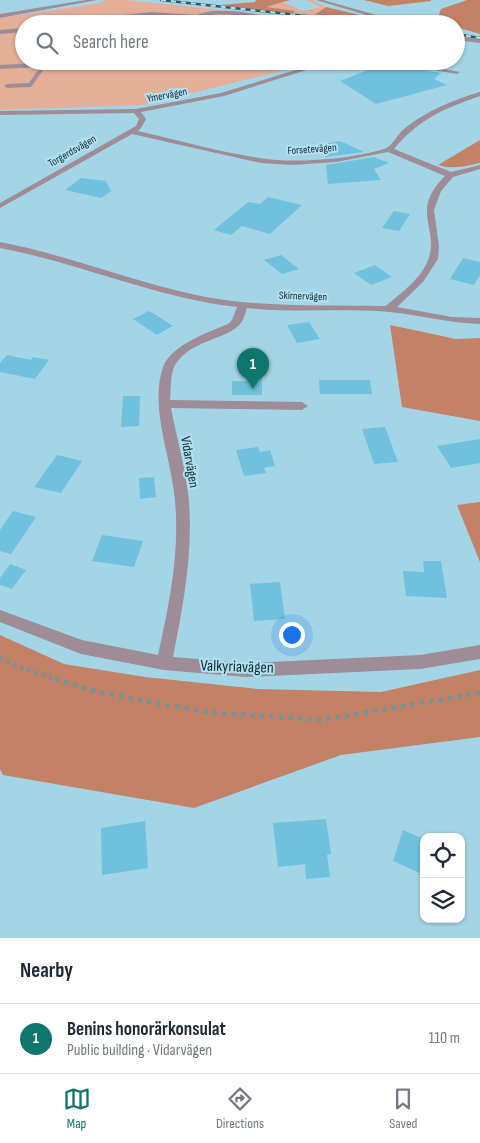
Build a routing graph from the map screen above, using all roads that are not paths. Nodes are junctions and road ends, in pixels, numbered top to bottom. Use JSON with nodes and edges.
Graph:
{"nodes":[{"id":1,"x":95,"y":0,"type":"edge"},
{"id":2,"x":318,"y":0,"type":"edge"},
{"id":3,"x":144,"y":15,"type":"edge"},
{"id":4,"x":191,"y":15,"type":"edge"},
{"id":5,"x":205,"y":15,"type":"edge"},
{"id":6,"x":244,"y":15,"type":"edge"},
{"id":7,"x":371,"y":15,"type":"edge"},
{"id":8,"x":0,"y":16,"type":"edge"},
{"id":9,"x":15,"y":31,"type":"edge"},
{"id":10,"x":0,"y":32,"type":"edge"},
{"id":11,"x":465,"y":39,"type":"edge"},
{"id":12,"x":480,"y":41,"type":"edge"},
{"id":13,"x":0,"y":67,"type":"edge"},
{"id":14,"x":15,"y":67,"type":"edge"},
{"id":15,"x":40,"y":70,"type":"edge"},
{"id":16,"x":302,"y":70,"type":"edge"},
{"id":17,"x":443,"y":70,"type":"edge"},
{"id":18,"x":456,"y":72,"type":"dead end"},
{"id":19,"x":7,"y":86,"type":"dead end"},
{"id":20,"x":480,"y":94,"type":"edge"},
{"id":21,"x":136,"y":111,"type":"junction"},
{"id":22,"x":0,"y":113,"type":"edge"},
{"id":23,"x":130,"y":131,"type":"junction"},
{"id":24,"x":389,"y":150,"type":"junction"},
{"id":25,"x":480,"y":167,"type":"edge"},
{"id":26,"x":450,"y":176,"type":"junction"},
{"id":27,"x":0,"y":206,"type":"edge"},
{"id":28,"x":0,"y":245,"type":"edge"},
{"id":29,"x":243,"y":305,"type":"junction"},
{"id":30,"x":389,"y":309,"type":"junction"},
{"id":31,"x":480,"y":321,"type":"edge"},
{"id":32,"x":164,"y":404,"type":"junction"},
{"id":33,"x":302,"y":406,"type":"dead end"},
{"id":34,"x":0,"y":616,"type":"edge"},
{"id":35,"x":480,"y":652,"type":"edge"},
{"id":36,"x":164,"y":663,"type":"junction"}],
"edges":[{"from":1,"to":8,"type":"street"},
{"from":2,"to":7,"type":"street"},
{"from":3,"to":4,"type":"street"},
{"from":5,"to":6,"type":"street"},
{"from":9,"to":10,"type":"street"},
{"from":11,"to":12,"type":"street"},
{"from":13,"to":14,"type":"street"},
{"from":15,"to":19,"type":"street"},
{"from":16,"to":21,"type":"street","name":"Ymervägen"},
{"from":17,"to":18,"type":"street"},
{"from":20,"to":24,"type":"street"},
{"from":21,"to":22,"type":"street","name":"Ymervägen"},
{"from":21,"to":23,"type":"street"},
{"from":23,"to":24,"type":"street","name":"Forsetevägen"},
{"from":23,"to":27,"type":"street","name":"Torgerdsvägen"},
{"from":24,"to":26,"type":"street"},
{"from":25,"to":26,"type":"street"},
{"from":26,"to":30,"type":"street"},
{"from":28,"to":29,"type":"street","name":"Skirnervägen"},
{"from":29,"to":30,"type":"street","name":"Skirnervägen"},
{"from":29,"to":32,"type":"street","name":"Vidarvägen"},
{"from":30,"to":31,"type":"street","name":"Skirnervägen"},
{"from":32,"to":33,"type":"street"},
{"from":32,"to":36,"type":"street","name":"Vidarvägen"},
{"from":34,"to":36,"type":"street","name":"Valkyriavägen"},
{"from":35,"to":36,"type":"street","name":"Valkyriavägen"}]}
